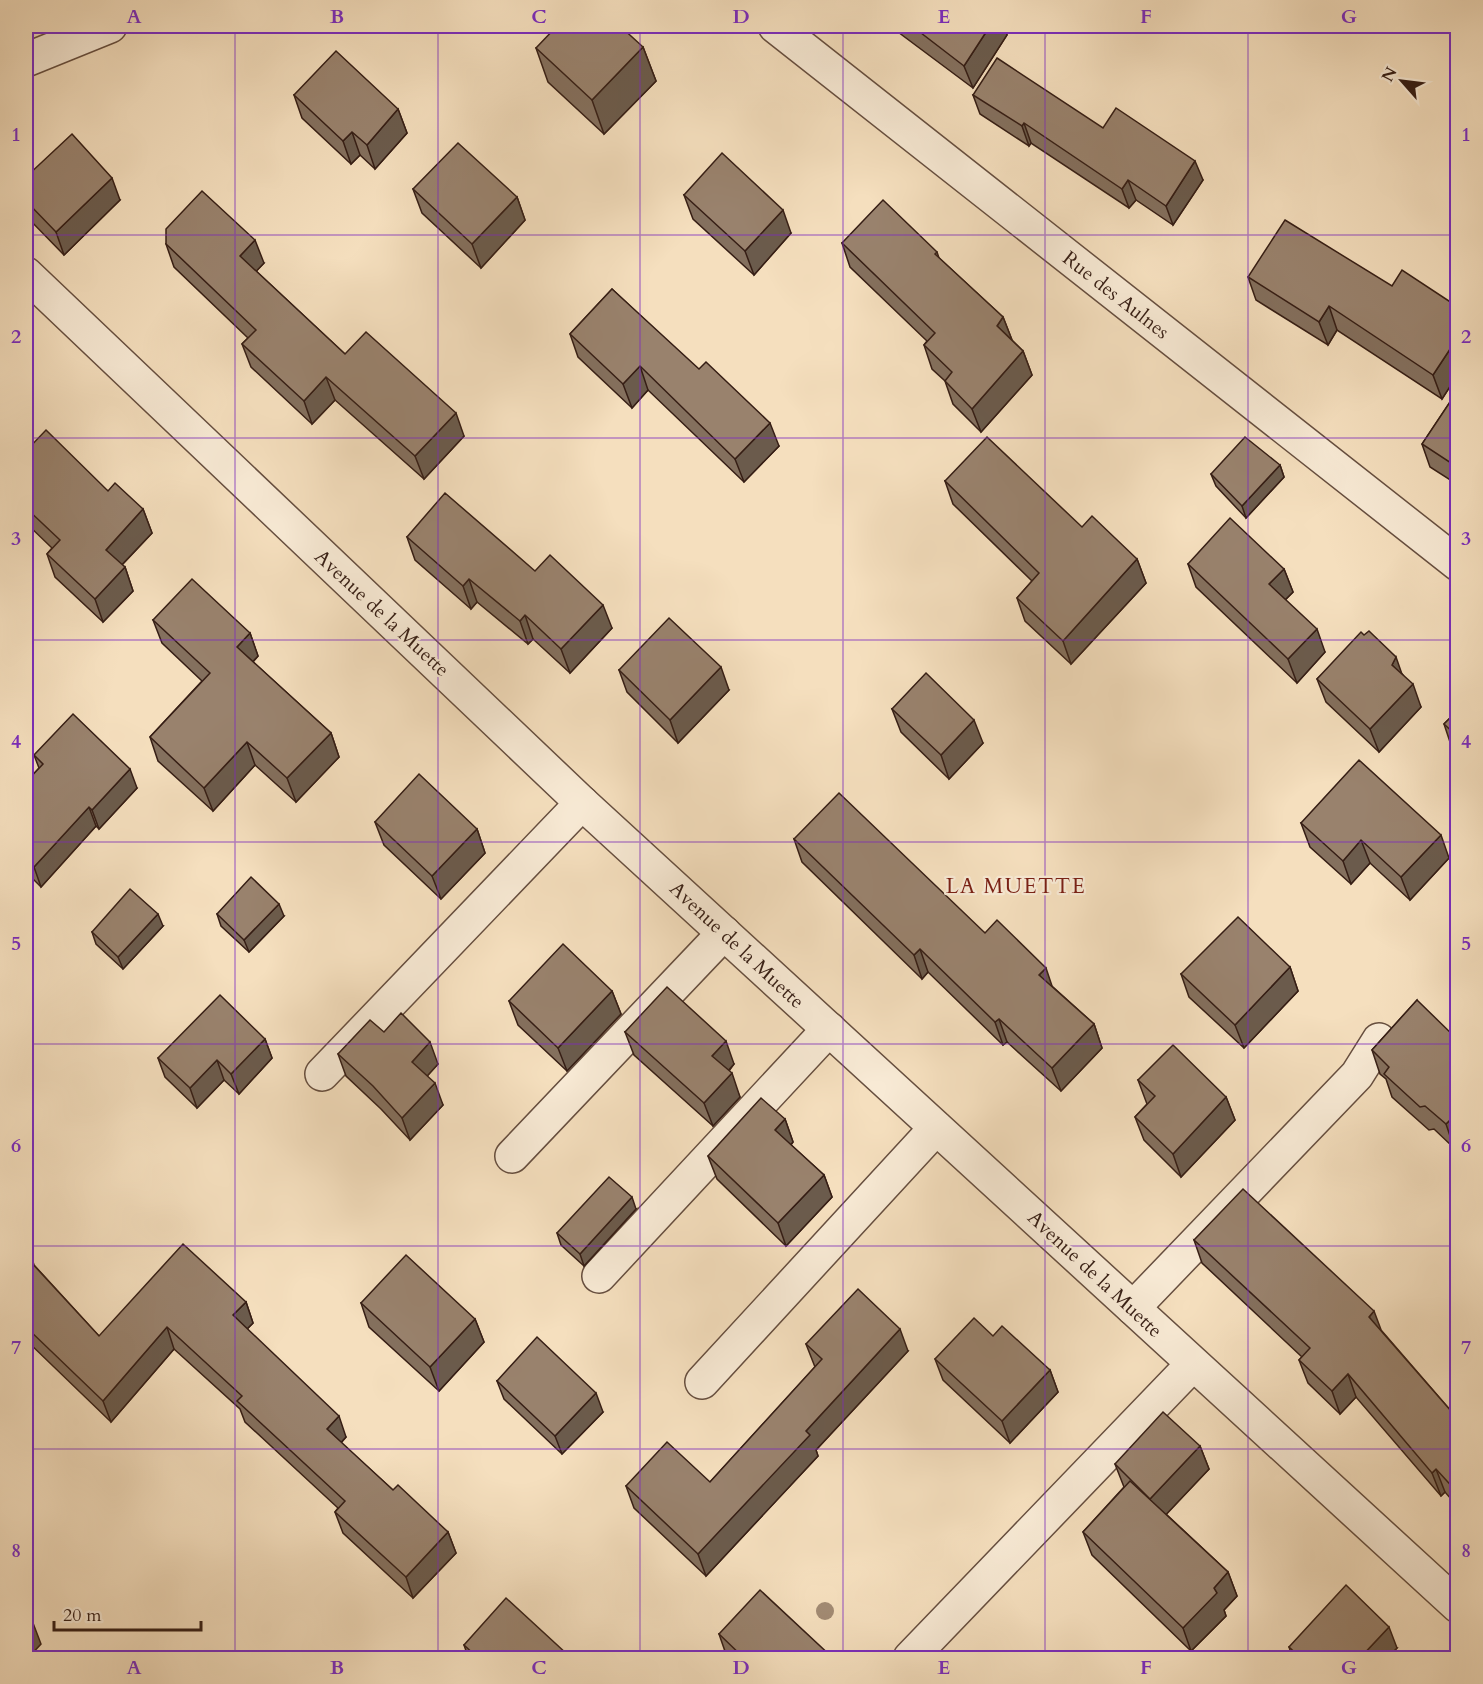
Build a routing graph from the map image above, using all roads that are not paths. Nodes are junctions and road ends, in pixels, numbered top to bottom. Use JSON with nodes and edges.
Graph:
{"nodes":[{"id":1,"x":110,"y":26,"type":"edge"},
{"id":2,"x":775,"y":26,"type":"edge"},
{"id":3,"x":26,"y":60,"type":"edge"},
{"id":4,"x":26,"y":274,"type":"edge"},
{"id":5,"x":1458,"y":564,"type":"edge"},
{"id":6,"x":582,"y":802,"type":"junction"},
{"id":7,"x":724,"y":933,"type":"junction"},
{"id":8,"x":829,"y":1029,"type":"junction"},
{"id":9,"x":1379,"y":1040,"type":"edge"},
{"id":10,"x":322,"y":1074,"type":"dead end"},
{"id":11,"x":936,"y":1128,"type":"junction"},
{"id":12,"x":512,"y":1156,"type":"dead end"},
{"id":13,"x":599,"y":1276,"type":"dead end"},
{"id":14,"x":1133,"y":1308,"type":"junction"},
{"id":15,"x":1193,"y":1364,"type":"junction"},
{"id":16,"x":702,"y":1382,"type":"dead end"},
{"id":17,"x":1458,"y":1606,"type":"edge"},
{"id":18,"x":910,"y":1659,"type":"edge"}],
"edges":[{"from":1,"to":3,"type":"street"},
{"from":2,"to":5,"type":"street","name":"Rue des Aulnes"},
{"from":4,"to":6,"type":"street","name":"Avenue de la Muette"},
{"from":6,"to":7,"type":"street","name":"Avenue de la Muette"},
{"from":6,"to":10,"type":"street"},
{"from":7,"to":8,"type":"street","name":"Avenue de la Muette"},
{"from":7,"to":12,"type":"street"},
{"from":8,"to":11,"type":"street","name":"Avenue de la Muette"},
{"from":8,"to":13,"type":"street"},
{"from":9,"to":14,"type":"street"},
{"from":11,"to":14,"type":"street","name":"Avenue de la Muette"},
{"from":11,"to":16,"type":"street"},
{"from":14,"to":15,"type":"street","name":"Avenue de la Muette"},
{"from":15,"to":17,"type":"street","name":"Avenue de la Muette"},
{"from":15,"to":18,"type":"street"}]}
